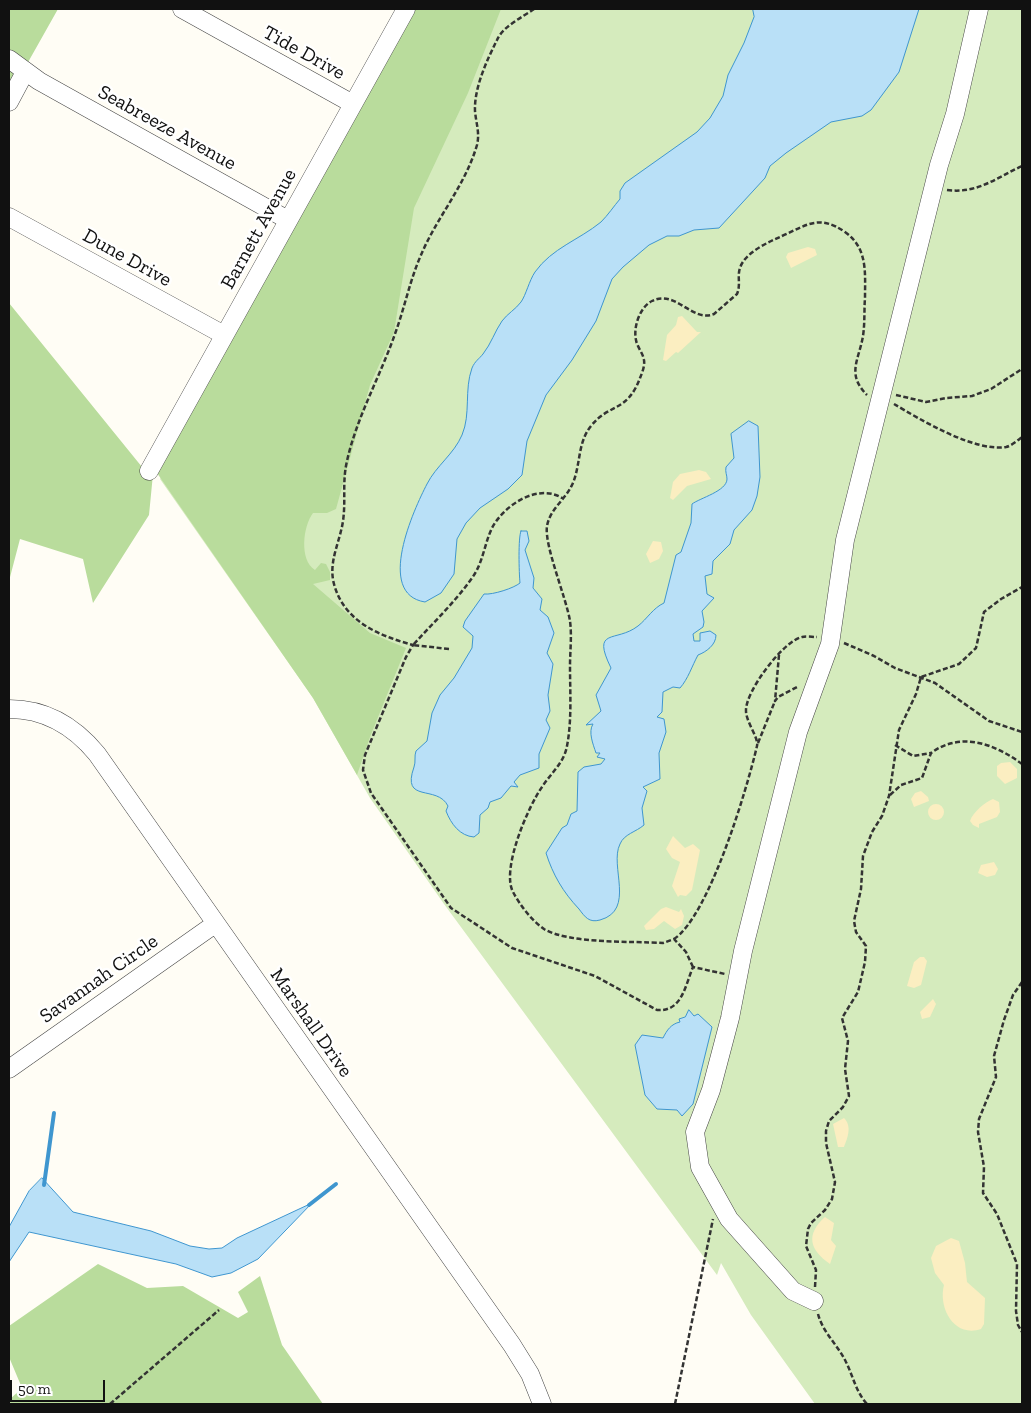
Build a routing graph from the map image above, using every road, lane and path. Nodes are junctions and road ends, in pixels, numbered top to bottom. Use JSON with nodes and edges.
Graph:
{"nodes":[{"id":1,"x":182,"y":9,"type":"edge"},
{"id":2,"x":406,"y":9,"type":"edge"},
{"id":3,"x":534,"y":9,"type":"edge"},
{"id":4,"x":979,"y":9,"type":"edge"},
{"id":5,"x":9,"y":60,"type":"edge"},
{"id":6,"x":25,"y":72,"type":"junction"},
{"id":7,"x":9,"y":102,"type":"edge"},
{"id":8,"x":353,"y":104,"type":"junction"},
{"id":9,"x":1022,"y":166,"type":"edge"},
{"id":10,"x":933,"y":188,"type":"junction"},
{"id":11,"x":9,"y":217,"type":"edge"},
{"id":12,"x":288,"y":220,"type":"junction"},
{"id":13,"x":224,"y":335,"type":"junction"},
{"id":14,"x":1022,"y":369,"type":"edge"},
{"id":15,"x":879,"y":398,"type":"junction"},
{"id":16,"x":1022,"y":437,"type":"edge"},
{"id":17,"x":149,"y":471,"type":"dead end"},
{"id":18,"x":562,"y":498,"type":"junction"},
{"id":19,"x":1022,"y":587,"type":"edge"},
{"id":20,"x":413,"y":645,"type":"junction"},
{"id":21,"x":449,"y":649,"type":"dead end"},
{"id":22,"x":780,"y":653,"type":"dead end"},
{"id":23,"x":820,"y":669,"type":"junction"},
{"id":24,"x":775,"y":700,"type":"junction"},
{"id":25,"x":9,"y":709,"type":"edge"},
{"id":26,"x":758,"y":743,"type":"dead end"},
{"id":27,"x":895,"y":745,"type":"junction"},
{"id":28,"x":931,"y":753,"type":"junction"},
{"id":29,"x":1022,"y":764,"type":"edge"},
{"id":30,"x":889,"y":796,"type":"junction"},
{"id":31,"x":215,"y":924,"type":"junction"},
{"id":32,"x":693,"y":967,"type":"junction"},
{"id":33,"x":739,"y":972,"type":"junction"},
{"id":34,"x":1022,"y":982,"type":"edge"},
{"id":35,"x":9,"y":1068,"type":"edge"},
{"id":36,"x":717,"y":1199,"type":"junction"},
{"id":37,"x":814,"y":1301,"type":"junction"},
{"id":38,"x":219,"y":1310,"type":"dead end"},
{"id":39,"x":1022,"y":1332,"type":"edge"},
{"id":40,"x":110,"y":1404,"type":"edge"},
{"id":41,"x":542,"y":1404,"type":"edge"},
{"id":42,"x":675,"y":1404,"type":"edge"},
{"id":43,"x":867,"y":1404,"type":"edge"}],
"edges":[{"from":1,"to":8,"type":"street","name":"Tide Drive"},
{"from":2,"to":8,"type":"street","name":"Barnett Avenue"},
{"from":3,"to":20,"type":"path"},
{"from":4,"to":10,"type":"street"},
{"from":5,"to":6,"type":"street","name":"Seabreeze Avenue"},
{"from":6,"to":7,"type":"street"},
{"from":6,"to":12,"type":"street","name":"Seabreeze Avenue"},
{"from":8,"to":12,"type":"street","name":"Barnett Avenue"},
{"from":9,"to":10,"type":"path"},
{"from":10,"to":15,"type":"street"},
{"from":11,"to":13,"type":"street","name":"Dune Drive"},
{"from":12,"to":13,"type":"street","name":"Barnett Avenue"},
{"from":13,"to":17,"type":"street","name":"Barnett Avenue"},
{"from":14,"to":15,"type":"path"},
{"from":15,"to":16,"type":"path"},
{"from":15,"to":18,"type":"path"},
{"from":15,"to":23,"type":"street"},
{"from":18,"to":20,"type":"path"},
{"from":18,"to":32,"type":"path"},
{"from":19,"to":27,"type":"path"},
{"from":20,"to":21,"type":"path"},
{"from":20,"to":32,"type":"path"},
{"from":22,"to":24,"type":"path"},
{"from":23,"to":24,"type":"path"},
{"from":23,"to":33,"type":"street"},
{"from":24,"to":26,"type":"path"},
{"from":25,"to":31,"type":"street","name":"Marshall Drive"},
{"from":27,"to":28,"type":"path"},
{"from":27,"to":30,"type":"path"},
{"from":28,"to":29,"type":"path"},
{"from":28,"to":30,"type":"path"},
{"from":30,"to":37,"type":"path"},
{"from":31,"to":35,"type":"street","name":"Savannah Circle"},
{"from":31,"to":41,"type":"street","name":"Marshall Drive"},
{"from":32,"to":33,"type":"path"},
{"from":33,"to":36,"type":"street"},
{"from":34,"to":39,"type":"path"},
{"from":36,"to":37,"type":"street"},
{"from":36,"to":42,"type":"path"},
{"from":37,"to":43,"type":"path"},
{"from":38,"to":40,"type":"path"}]}
